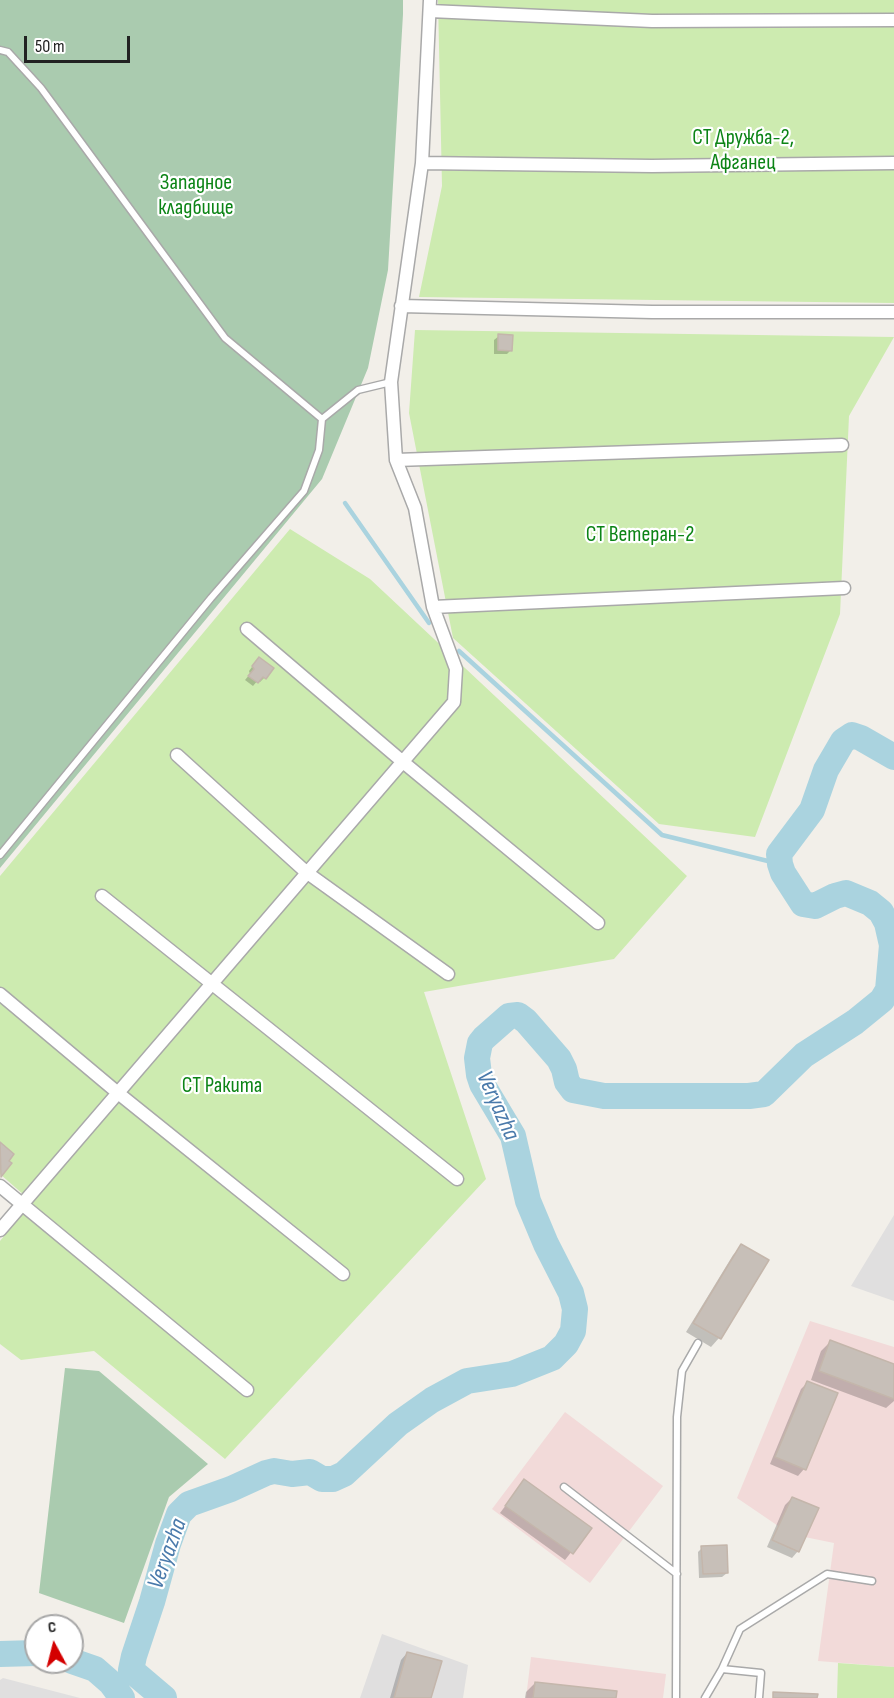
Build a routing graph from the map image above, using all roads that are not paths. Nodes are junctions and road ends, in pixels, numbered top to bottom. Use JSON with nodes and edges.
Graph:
{"nodes":[{"id":1,"x":430,"y":6,"type":"edge"},
{"id":2,"x":894,"y":20,"type":"edge"},
{"id":3,"x":0,"y":51,"type":"edge"},
{"id":4,"x":422,"y":163,"type":"junction"},
{"id":5,"x":894,"y":163,"type":"edge"},
{"id":6,"x":401,"y":306,"type":"junction"},
{"id":7,"x":894,"y":312,"type":"edge"},
{"id":8,"x":392,"y":382,"type":"junction"},
{"id":9,"x":322,"y":419,"type":"junction"},
{"id":10,"x":842,"y":445,"type":"dead end"},
{"id":11,"x":396,"y":460,"type":"junction"},
{"id":12,"x":844,"y":588,"type":"dead end"},
{"id":13,"x":433,"y":608,"type":"junction"},
{"id":14,"x":247,"y":628,"type":"dead end"},
{"id":15,"x":177,"y":756,"type":"dead end"},
{"id":16,"x":403,"y":762,"type":"junction"},
{"id":17,"x":0,"y":855,"type":"edge"},
{"id":18,"x":306,"y":872,"type":"junction"},
{"id":19,"x":102,"y":896,"type":"dead end"},
{"id":20,"x":598,"y":923,"type":"dead end"},
{"id":21,"x":448,"y":974,"type":"dead end"},
{"id":22,"x":213,"y":983,"type":"junction"},
{"id":23,"x":0,"y":994,"type":"edge"},
{"id":24,"x":118,"y":1093,"type":"junction"},
{"id":25,"x":458,"y":1179,"type":"dead end"},
{"id":26,"x":0,"y":1186,"type":"edge"},
{"id":27,"x":22,"y":1204,"type":"junction"},
{"id":28,"x":0,"y":1230,"type":"edge"},
{"id":29,"x":343,"y":1274,"type":"dead end"},
{"id":30,"x":698,"y":1344,"type":"dead end"},
{"id":31,"x":248,"y":1390,"type":"dead end"},
{"id":32,"x":564,"y":1487,"type":"dead end"},
{"id":33,"x":677,"y":1574,"type":"junction"},
{"id":34,"x":873,"y":1581,"type":"dead end"},
{"id":35,"x":722,"y":1669,"type":"junction"},
{"id":36,"x":676,"y":1698,"type":"edge"},
{"id":37,"x":705,"y":1698,"type":"edge"},
{"id":38,"x":759,"y":1698,"type":"edge"}],
"edges":[{"from":1,"to":2,"type":"street"},
{"from":1,"to":4,"type":"street"},
{"from":3,"to":9,"type":"lane"},
{"from":4,"to":5,"type":"street"},
{"from":4,"to":6,"type":"street"},
{"from":6,"to":7,"type":"street"},
{"from":6,"to":8,"type":"street"},
{"from":8,"to":9,"type":"lane"},
{"from":8,"to":11,"type":"street"},
{"from":9,"to":17,"type":"lane"},
{"from":10,"to":11,"type":"street"},
{"from":11,"to":13,"type":"street"},
{"from":12,"to":13,"type":"street"},
{"from":13,"to":16,"type":"street"},
{"from":14,"to":16,"type":"street"},
{"from":15,"to":18,"type":"street"},
{"from":16,"to":18,"type":"street"},
{"from":16,"to":20,"type":"street"},
{"from":18,"to":21,"type":"street"},
{"from":18,"to":22,"type":"street"},
{"from":19,"to":22,"type":"street"},
{"from":22,"to":24,"type":"street"},
{"from":22,"to":25,"type":"street"},
{"from":23,"to":24,"type":"street"},
{"from":24,"to":27,"type":"street"},
{"from":24,"to":29,"type":"street"},
{"from":26,"to":27,"type":"street"},
{"from":27,"to":28,"type":"street"},
{"from":27,"to":31,"type":"street"},
{"from":30,"to":33,"type":"lane"},
{"from":32,"to":33,"type":"lane"},
{"from":33,"to":36,"type":"lane"},
{"from":34,"to":35,"type":"lane"},
{"from":35,"to":37,"type":"lane"},
{"from":35,"to":38,"type":"lane"}]}
